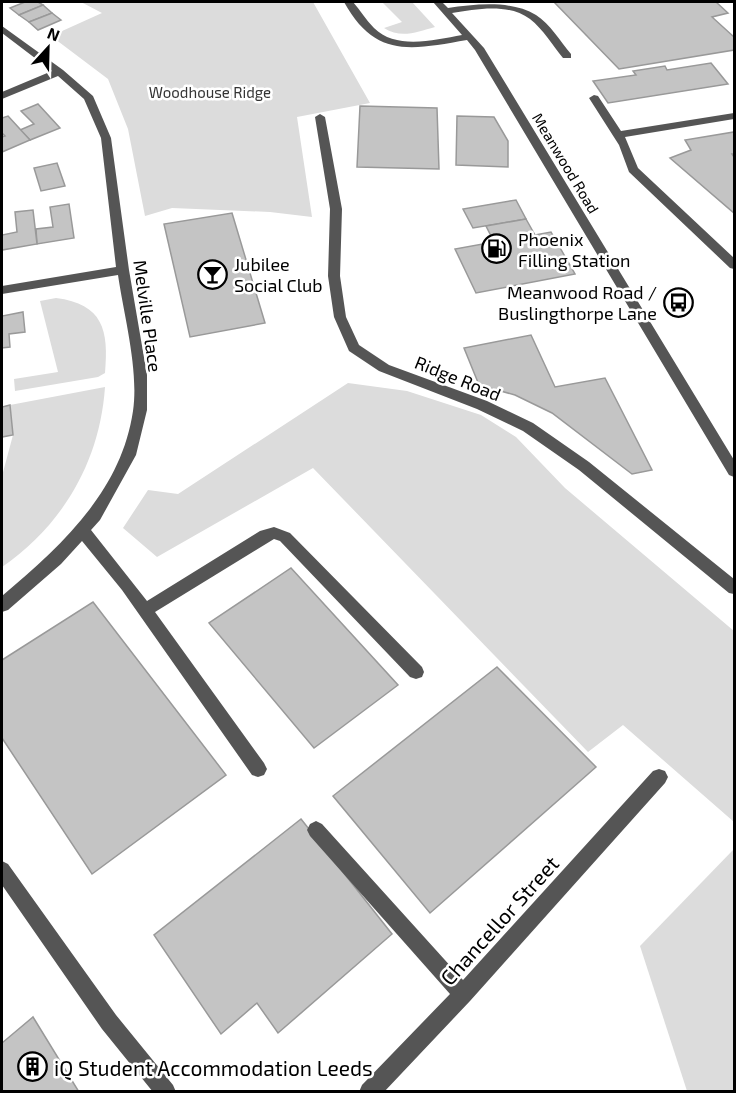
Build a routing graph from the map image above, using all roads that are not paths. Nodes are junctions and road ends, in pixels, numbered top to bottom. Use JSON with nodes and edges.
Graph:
{"nodes":[{"id":1,"x":348,"y":2,"type":"edge"},
{"id":2,"x":437,"y":2,"type":"edge"},
{"id":3,"x":446,"y":11,"type":"junction"},
{"id":4,"x":2,"y":29,"type":"edge"},
{"id":5,"x":469,"y":37,"type":"junction"},
{"id":6,"x":567,"y":56,"type":"dead end"},
{"id":7,"x":59,"y":72,"type":"junction"},
{"id":8,"x":2,"y":96,"type":"edge"},
{"id":9,"x":594,"y":98,"type":"dead end"},
{"id":10,"x":735,"y":116,"type":"edge"},
{"id":11,"x":320,"y":117,"type":"dead end"},
{"id":12,"x":618,"y":135,"type":"junction"},
{"id":13,"x":735,"y":265,"type":"edge"},
{"id":14,"x":123,"y":270,"type":"junction"},
{"id":15,"x":2,"y":290,"type":"edge"},
{"id":16,"x":735,"y":471,"type":"edge"},
{"id":17,"x":82,"y":531,"type":"junction"},
{"id":18,"x":735,"y":588,"type":"edge"},
{"id":19,"x":2,"y":604,"type":"edge"},
{"id":20,"x":145,"y":610,"type":"junction"},
{"id":21,"x":416,"y":672,"type":"dead end"},
{"id":22,"x":258,"y":770,"type":"dead end"},
{"id":23,"x":659,"y":777,"type":"dead end"},
{"id":24,"x":316,"y":830,"type":"dead end"},
{"id":25,"x":2,"y":870,"type":"edge"},
{"id":26,"x":463,"y":994,"type":"junction"},
{"id":27,"x":166,"y":1092,"type":"edge"},
{"id":28,"x":369,"y":1092,"type":"edge"}],
"edges":[{"from":1,"to":5,"type":"street"},
{"from":2,"to":3,"type":"street","name":"Meanwood Road"},
{"from":3,"to":5,"type":"street","name":"Meanwood Road"},
{"from":3,"to":6,"type":"street"},
{"from":4,"to":7,"type":"street","name":"Melville Place"},
{"from":5,"to":16,"type":"street","name":"Meanwood Road"},
{"from":7,"to":8,"type":"street"},
{"from":7,"to":14,"type":"street","name":"Melville Place"},
{"from":9,"to":12,"type":"street"},
{"from":10,"to":12,"type":"street"},
{"from":11,"to":18,"type":"street","name":"Ridge Road"},
{"from":12,"to":13,"type":"street"},
{"from":14,"to":15,"type":"street"},
{"from":14,"to":17,"type":"street","name":"Melville Place"},
{"from":17,"to":19,"type":"street","name":"Melville Place"},
{"from":17,"to":20,"type":"street"},
{"from":20,"to":21,"type":"street"},
{"from":20,"to":22,"type":"street"},
{"from":23,"to":26,"type":"street","name":"Chancellor Street"},
{"from":24,"to":26,"type":"street"},
{"from":25,"to":27,"type":"street"},
{"from":26,"to":28,"type":"street","name":"Chancellor Street"}]}
